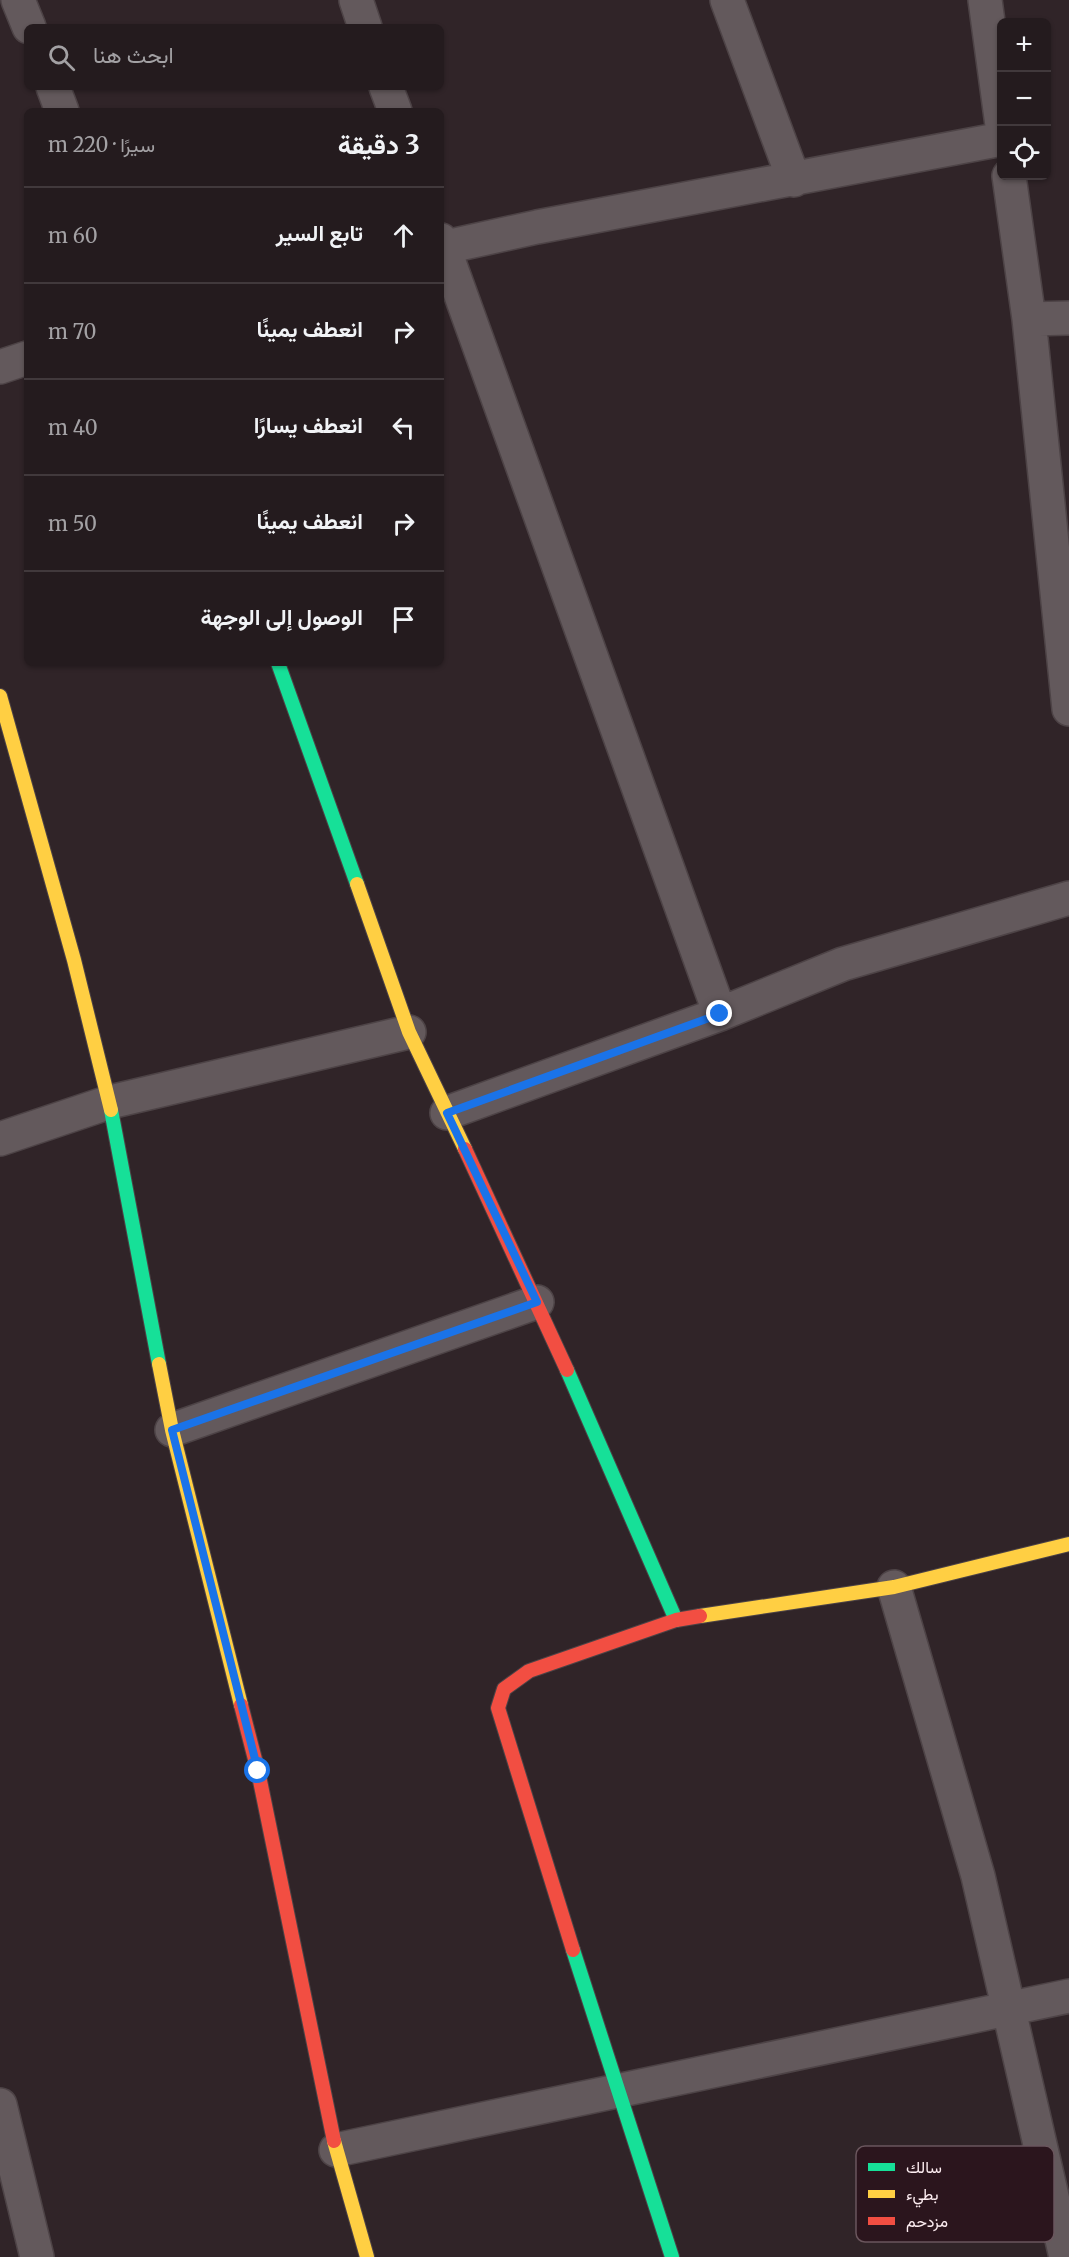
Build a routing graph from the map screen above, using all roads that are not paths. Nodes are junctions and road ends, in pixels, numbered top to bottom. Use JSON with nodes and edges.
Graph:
{"nodes":[{"id":1,"x":18,"y":0,"type":"edge"},
{"id":2,"x":356,"y":0,"type":"edge"},
{"id":3,"x":727,"y":0,"type":"edge"},
{"id":4,"x":985,"y":0,"type":"edge"},
{"id":5,"x":28,"y":24,"type":"edge"},
{"id":6,"x":364,"y":24,"type":"edge"},
{"id":7,"x":997,"y":88,"type":"edge"},
{"id":8,"x":54,"y":90,"type":"edge"},
{"id":9,"x":387,"y":90,"type":"edge"},
{"id":10,"x":61,"y":108,"type":"edge"},
{"id":11,"x":394,"y":108,"type":"edge"},
{"id":12,"x":997,"y":140,"type":"edge"},
{"id":13,"x":794,"y":180,"type":"junction"},
{"id":14,"x":1010,"y":180,"type":"edge"},
{"id":15,"x":444,"y":245,"type":"edge"},
{"id":16,"x":444,"y":251,"type":"edge"},
{"id":17,"x":1069,"y":318,"type":"edge"},
{"id":18,"x":1029,"y":319,"type":"junction"},
{"id":19,"x":24,"y":359,"type":"edge"},
{"id":20,"x":0,"y":367,"type":"edge"},
{"id":21,"x":279,"y":666,"type":"edge"},
{"id":22,"x":0,"y":696,"type":"edge"},
{"id":23,"x":1069,"y":709,"type":"edge"},
{"id":24,"x":1069,"y":898,"type":"edge"},
{"id":25,"x":720,"y":1014,"type":"junction"},
{"id":26,"x":409,"y":1032,"type":"junction"},
{"id":27,"x":111,"y":1102,"type":"junction"},
{"id":28,"x":447,"y":1113,"type":"junction"},
{"id":29,"x":0,"y":1139,"type":"edge"},
{"id":30,"x":537,"y":1302,"type":"junction"},
{"id":31,"x":172,"y":1430,"type":"junction"},
{"id":32,"x":1069,"y":1544,"type":"edge"},
{"id":33,"x":894,"y":1587,"type":"junction"},
{"id":34,"x":676,"y":1620,"type":"junction"},
{"id":35,"x":1069,"y":1996,"type":"edge"},
{"id":36,"x":1008,"y":2011,"type":"junction"},
{"id":37,"x":616,"y":2093,"type":"junction"},
{"id":38,"x":0,"y":2105,"type":"edge"},
{"id":39,"x":1040,"y":2146,"type":"edge"},
{"id":40,"x":336,"y":2150,"type":"junction"},
{"id":41,"x":1054,"y":2206,"type":"edge"},
{"id":42,"x":37,"y":2257,"type":"edge"},
{"id":43,"x":367,"y":2257,"type":"edge"},
{"id":44,"x":672,"y":2257,"type":"edge"},
{"id":45,"x":1066,"y":2257,"type":"edge"}],
"edges":[{"from":1,"to":5,"type":"street"},
{"from":2,"to":6,"type":"street"},
{"from":3,"to":13,"type":"street"},
{"from":4,"to":7,"type":"street"},
{"from":8,"to":10,"type":"street"},
{"from":9,"to":11,"type":"street"},
{"from":12,"to":13,"type":"street"},
{"from":13,"to":15,"type":"street"},
{"from":14,"to":18,"type":"street"},
{"from":16,"to":25,"type":"street"},
{"from":17,"to":18,"type":"street"},
{"from":18,"to":23,"type":"street"},
{"from":19,"to":20,"type":"street"},
{"from":21,"to":26,"type":"street"},
{"from":22,"to":27,"type":"street"},
{"from":24,"to":25,"type":"street"},
{"from":25,"to":28,"type":"street"},
{"from":26,"to":27,"type":"street"},
{"from":26,"to":28,"type":"street"},
{"from":27,"to":29,"type":"street"},
{"from":27,"to":31,"type":"street"},
{"from":28,"to":30,"type":"street"},
{"from":30,"to":31,"type":"street"},
{"from":30,"to":34,"type":"street"},
{"from":31,"to":40,"type":"street"},
{"from":32,"to":33,"type":"street"},
{"from":33,"to":34,"type":"street"},
{"from":33,"to":36,"type":"street"},
{"from":34,"to":37,"type":"street"},
{"from":35,"to":36,"type":"street"},
{"from":36,"to":37,"type":"street"},
{"from":36,"to":39,"type":"street"},
{"from":37,"to":40,"type":"street"},
{"from":37,"to":44,"type":"street"},
{"from":38,"to":42,"type":"street"},
{"from":40,"to":43,"type":"street"},
{"from":41,"to":45,"type":"street"}]}
